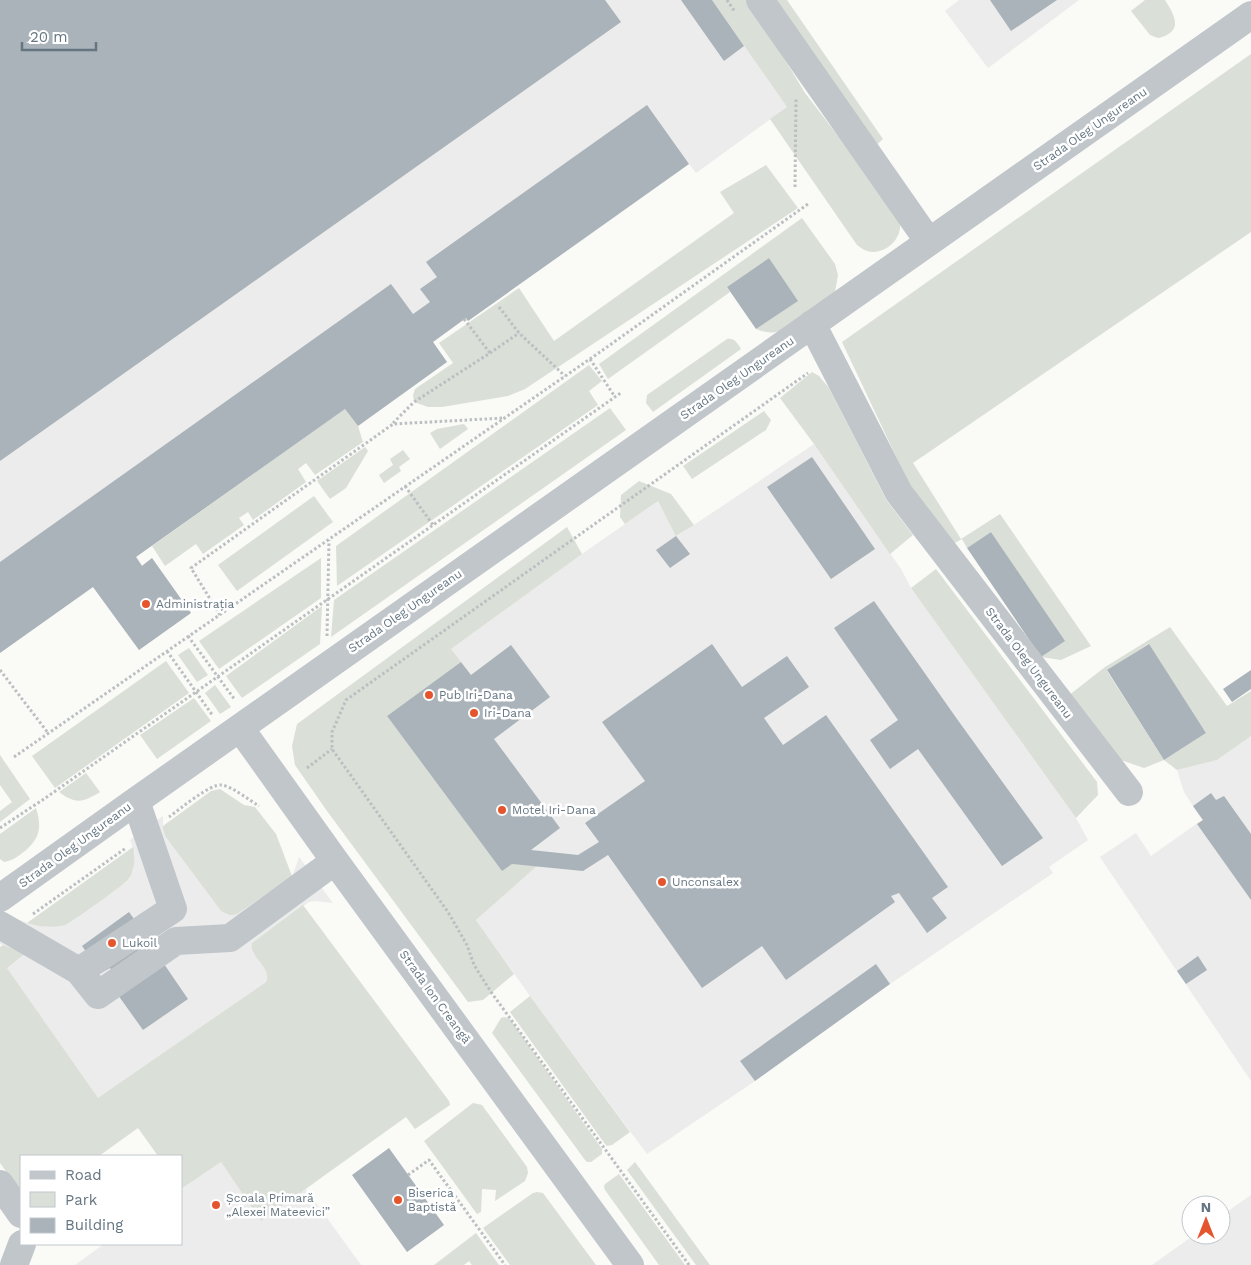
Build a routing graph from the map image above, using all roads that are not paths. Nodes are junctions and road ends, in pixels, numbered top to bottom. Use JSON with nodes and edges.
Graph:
{"nodes":[{"id":1,"x":760,"y":0,"type":"edge"},
{"id":2,"x":1251,"y":15,"type":"edge"},
{"id":3,"x":929,"y":242,"type":"junction"},
{"id":4,"x":812,"y":324,"type":"junction"},
{"id":5,"x":239,"y":728,"type":"junction"},
{"id":6,"x":1128,"y":792,"type":"dead end"},
{"id":7,"x":136,"y":800,"type":"junction"},
{"id":8,"x":335,"y":861,"type":"junction"},
{"id":9,"x":0,"y":898,"type":"edge"},
{"id":10,"x":0,"y":925,"type":"edge"},
{"id":11,"x":79,"y":971,"type":"junction"},
{"id":12,"x":0,"y":1184,"type":"edge"},
{"id":13,"x":20,"y":1213,"type":"edge"},
{"id":14,"x":22,"y":1245,"type":"edge"},
{"id":15,"x":14,"y":1265,"type":"edge"},
{"id":16,"x":630,"y":1265,"type":"edge"}],
"edges":[{"from":1,"to":3,"type":"street"},
{"from":2,"to":3,"type":"street","name":"Strada Oleg Ungureanu"},
{"from":3,"to":4,"type":"street","name":"Strada Oleg Ungureanu"},
{"from":4,"to":5,"type":"street","name":"Strada Oleg Ungureanu"},
{"from":4,"to":6,"type":"street","name":"Strada Oleg Ungureanu"},
{"from":5,"to":7,"type":"street","name":"Strada Oleg Ungureanu"},
{"from":5,"to":8,"type":"street","name":"Strada Ion Creangă"},
{"from":7,"to":9,"type":"street","name":"Strada Oleg Ungureanu"},
{"from":7,"to":11,"type":"street"},
{"from":8,"to":11,"type":"street"},
{"from":8,"to":16,"type":"street","name":"Strada Ion Creangă"},
{"from":10,"to":11,"type":"street"},
{"from":12,"to":13,"type":"street"},
{"from":14,"to":15,"type":"street"}]}
